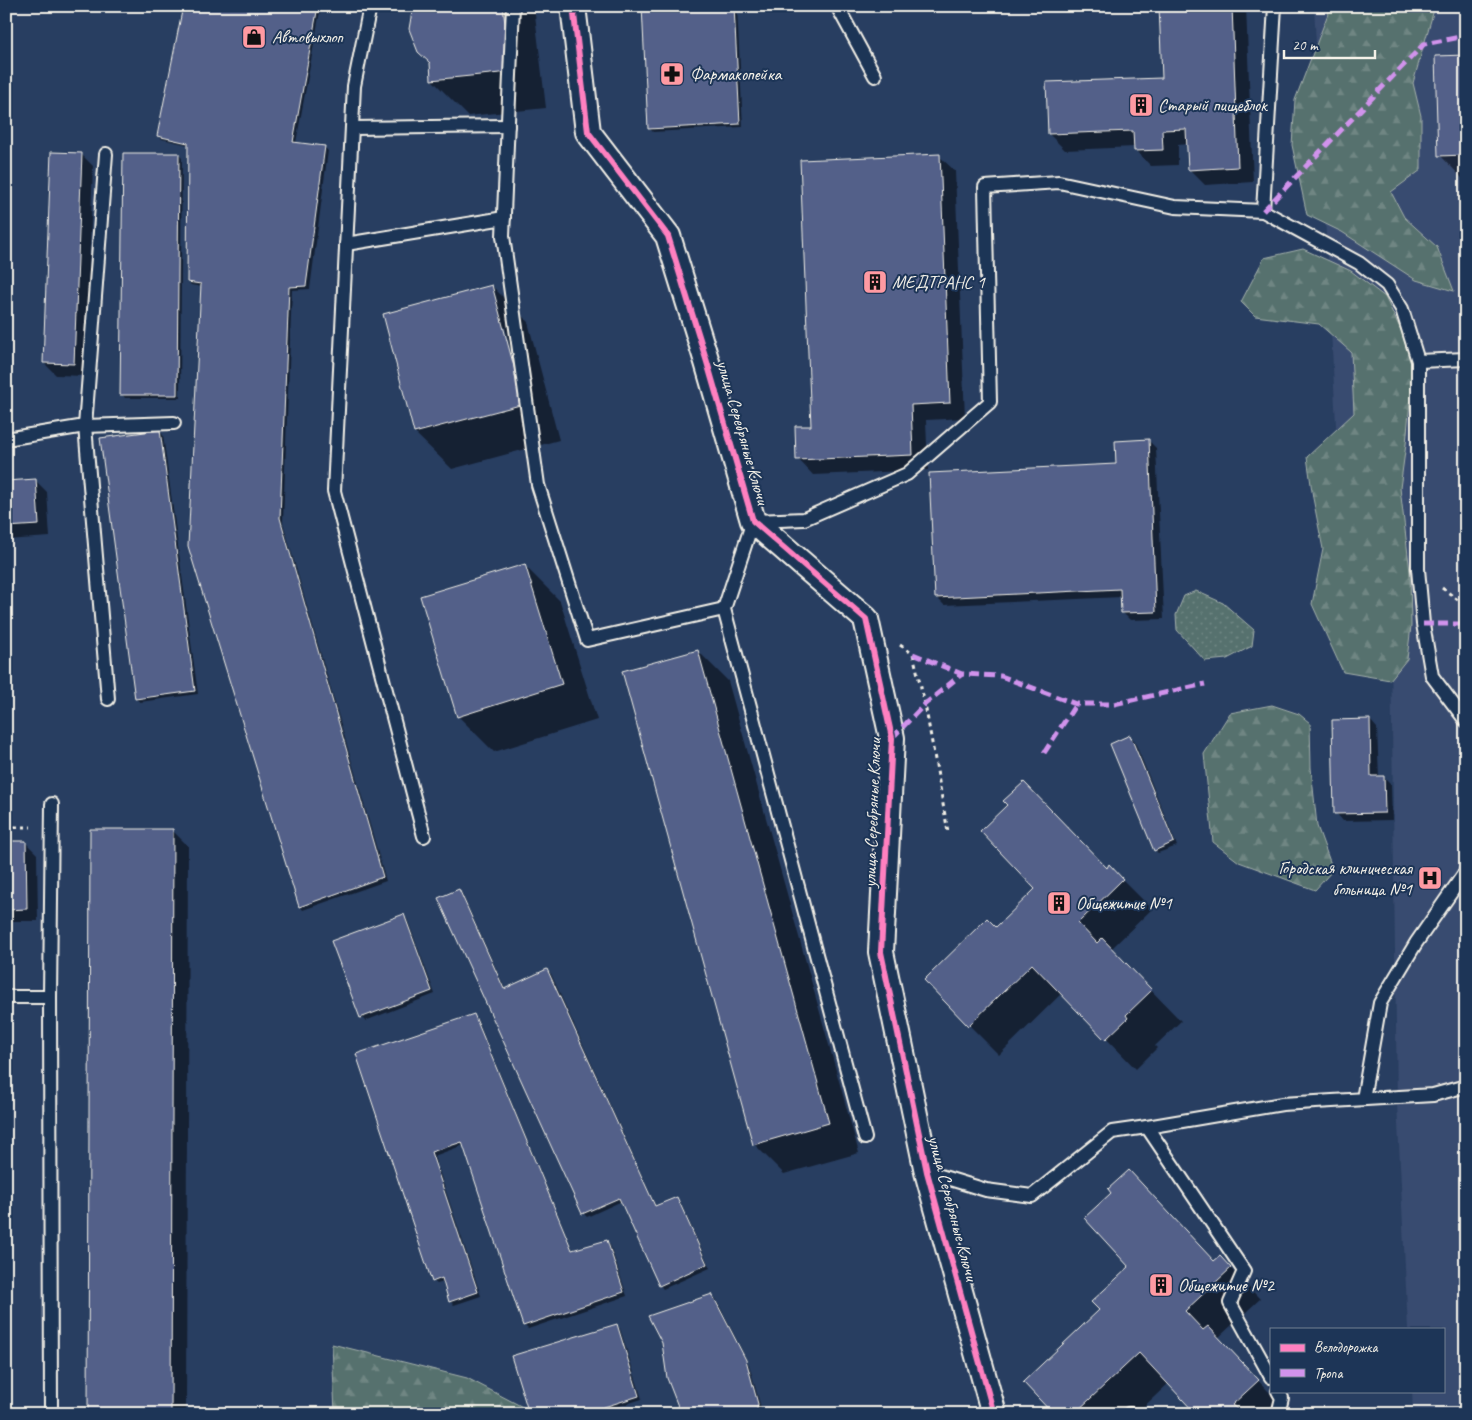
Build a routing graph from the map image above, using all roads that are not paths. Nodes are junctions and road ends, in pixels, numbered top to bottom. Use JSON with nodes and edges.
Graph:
{"nodes":[{"id":1,"x":370,"y":6,"type":"edge"},
{"id":2,"x":513,"y":6,"type":"edge"},
{"id":3,"x":573,"y":6,"type":"edge"},
{"id":4,"x":837,"y":6,"type":"edge"},
{"id":5,"x":1275,"y":6,"type":"edge"},
{"id":6,"x":875,"y":76,"type":"dead end"},
{"id":7,"x":508,"y":126,"type":"junction"},
{"id":8,"x":352,"y":128,"type":"junction"},
{"id":9,"x":106,"y":154,"type":"dead end"},
{"id":10,"x":1263,"y":211,"type":"junction"},
{"id":11,"x":504,"y":218,"type":"junction"},
{"id":12,"x":346,"y":244,"type":"junction"},
{"id":13,"x":1466,"y":359,"type":"edge"},
{"id":14,"x":1418,"y":361,"type":"junction"},
{"id":15,"x":174,"y":423,"type":"dead end"},
{"id":16,"x":85,"y":426,"type":"junction"},
{"id":17,"x":6,"y":439,"type":"edge"},
{"id":18,"x":753,"y":522,"type":"junction"},
{"id":19,"x":724,"y":609,"type":"junction"},
{"id":20,"x":108,"y":699,"type":"dead end"},
{"id":21,"x":1466,"y":721,"type":"edge"},
{"id":22,"x":52,"y":804,"type":"dead end"},
{"id":23,"x":424,"y":836,"type":"dead end"},
{"id":24,"x":1466,"y":870,"type":"edge"},
{"id":25,"x":6,"y":997,"type":"edge"},
{"id":26,"x":50,"y":997,"type":"junction"},
{"id":27,"x":1466,"y":1086,"type":"edge"},
{"id":28,"x":1363,"y":1099,"type":"junction"},
{"id":29,"x":1147,"y":1127,"type":"junction"},
{"id":30,"x":865,"y":1138,"type":"dead end"},
{"id":31,"x":927,"y":1172,"type":"junction"},
{"id":32,"x":1270,"y":1375,"type":"edge"},
{"id":33,"x":1279,"y":1392,"type":"edge"},
{"id":34,"x":51,"y":1414,"type":"edge"},
{"id":35,"x":994,"y":1414,"type":"edge"},
{"id":36,"x":1278,"y":1414,"type":"edge"}],
"edges":[{"from":1,"to":8,"type":"lane"},
{"from":2,"to":7,"type":"lane"},
{"from":3,"to":18,"type":"street","name":"улица Серебряные Ключи"},
{"from":4,"to":6,"type":"lane"},
{"from":5,"to":10,"type":"lane"},
{"from":7,"to":8,"type":"lane"},
{"from":7,"to":11,"type":"lane"},
{"from":8,"to":12,"type":"lane"},
{"from":9,"to":16,"type":"lane"},
{"from":10,"to":14,"type":"lane"},
{"from":10,"to":18,"type":"lane"},
{"from":11,"to":12,"type":"lane"},
{"from":11,"to":19,"type":"lane"},
{"from":12,"to":23,"type":"lane"},
{"from":13,"to":14,"type":"lane"},
{"from":14,"to":21,"type":"lane"},
{"from":15,"to":16,"type":"lane"},
{"from":16,"to":17,"type":"lane"},
{"from":16,"to":20,"type":"lane"},
{"from":18,"to":19,"type":"lane"},
{"from":18,"to":31,"type":"street","name":"улица Серебряные Ключи"},
{"from":19,"to":30,"type":"lane"},
{"from":22,"to":26,"type":"lane"},
{"from":24,"to":28,"type":"lane"},
{"from":25,"to":26,"type":"lane"},
{"from":26,"to":34,"type":"lane"},
{"from":27,"to":28,"type":"lane"},
{"from":28,"to":29,"type":"lane"},
{"from":29,"to":31,"type":"lane"},
{"from":29,"to":32,"type":"lane"},
{"from":31,"to":35,"type":"street","name":"улица Серебряные Ключи"},
{"from":33,"to":36,"type":"lane"}]}
